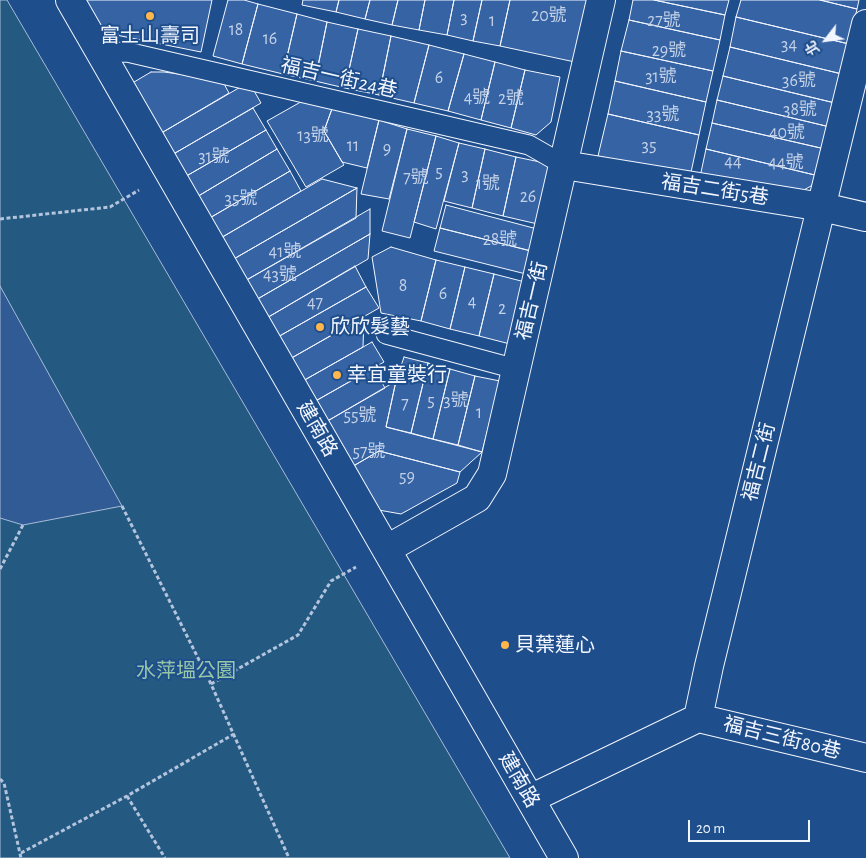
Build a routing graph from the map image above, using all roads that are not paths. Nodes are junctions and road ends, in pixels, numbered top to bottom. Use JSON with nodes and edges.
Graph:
{"nodes":[{"id":1,"x":70,"y":0,"type":"edge"},
{"id":2,"x":602,"y":0,"type":"edge"},
{"id":3,"x":866,"y":24,"type":"edge"},
{"id":4,"x":100,"y":53,"type":"junction"},
{"id":5,"x":564,"y":165,"type":"junction"},
{"id":6,"x":822,"y":207,"type":"junction"},
{"id":7,"x":866,"y":217,"type":"edge"},
{"id":8,"x":386,"y":334,"type":"dead end"},
{"id":9,"x":516,"y":369,"type":"junction"},
{"id":10,"x":387,"y":550,"type":"junction"},
{"id":11,"x":698,"y":718,"type":"junction"},
{"id":12,"x":866,"y":758,"type":"edge"},
{"id":13,"x":530,"y":799,"type":"junction"},
{"id":14,"x":564,"y":858,"type":"edge"}],
"edges":[{"from":1,"to":4,"type":"street","name":"建南路"},
{"from":2,"to":5,"type":"street","name":"福吉一街"},
{"from":3,"to":6,"type":"street","name":"福吉二街"},
{"from":4,"to":5,"type":"lane","name":"福吉一街24巷"},
{"from":4,"to":10,"type":"street","name":"建南路"},
{"from":5,"to":6,"type":"street","name":"福吉二街5巷"},
{"from":5,"to":9,"type":"street","name":"福吉一街"},
{"from":6,"to":7,"type":"street","name":"福吉二街5巷"},
{"from":6,"to":11,"type":"street","name":"福吉二街"},
{"from":8,"to":9,"type":"lane"},
{"from":9,"to":10,"type":"street","name":"福吉一街"},
{"from":10,"to":13,"type":"street","name":"建南路"},
{"from":11,"to":12,"type":"street","name":"福吉三街80巷"},
{"from":11,"to":13,"type":"street"},
{"from":13,"to":14,"type":"street","name":"建南路"}]}
